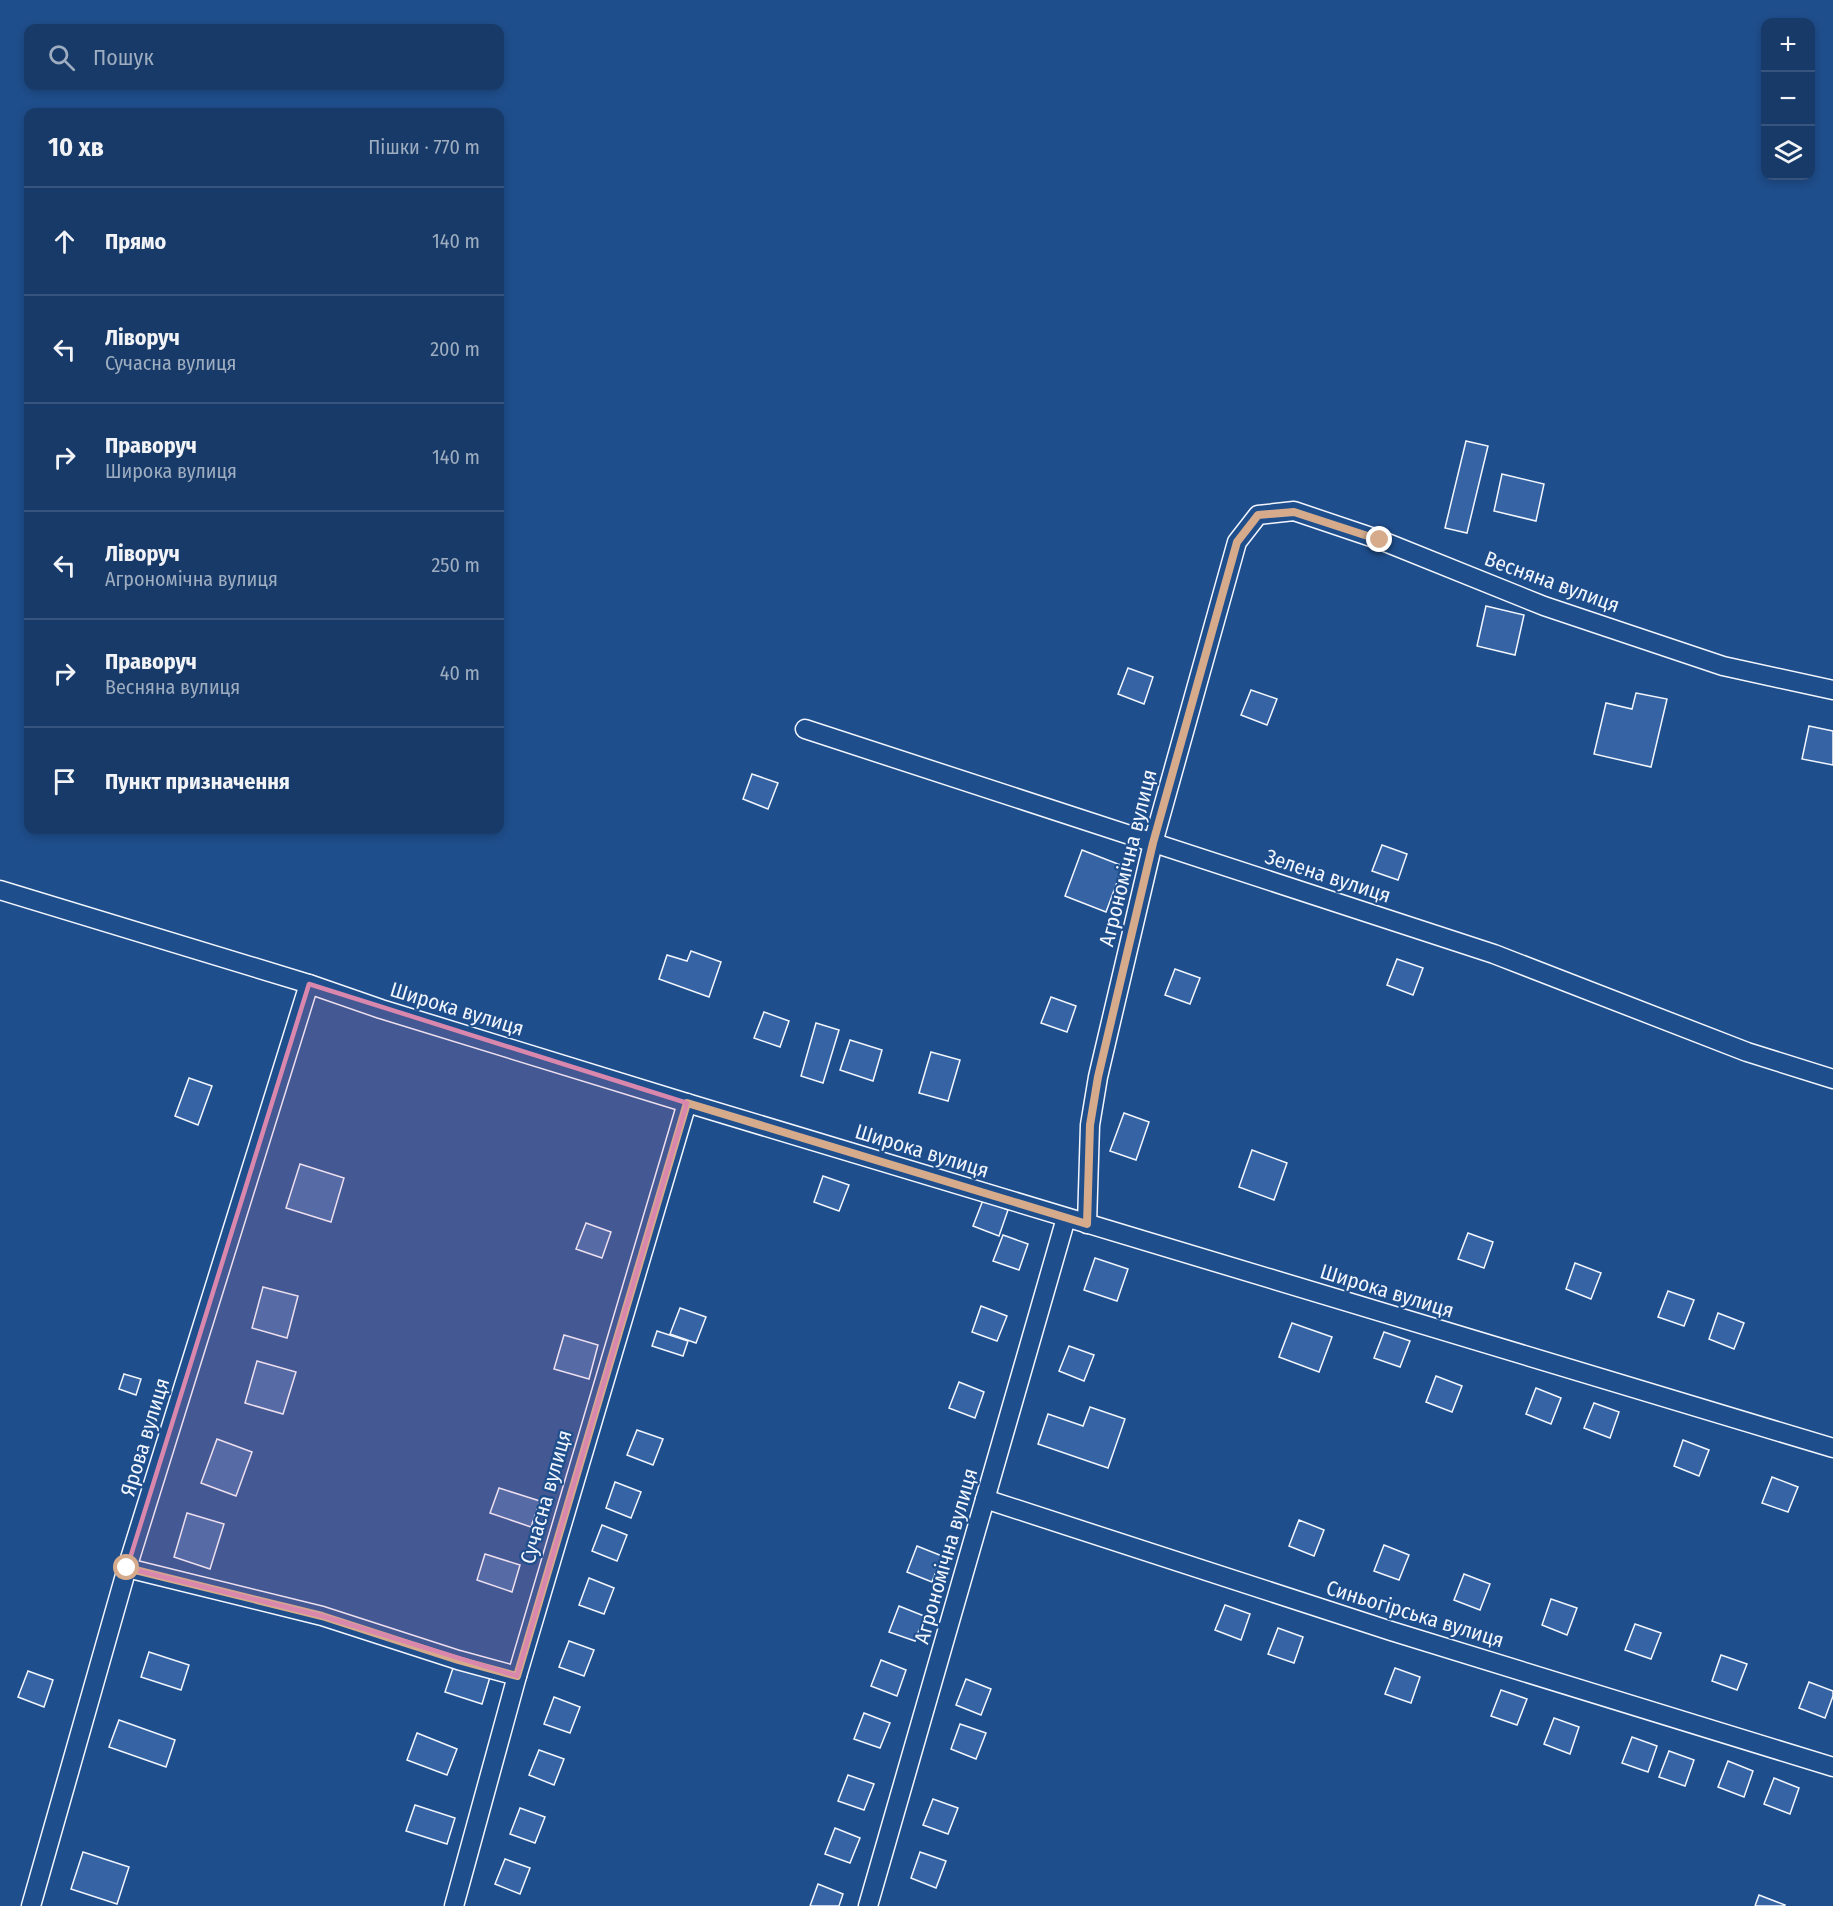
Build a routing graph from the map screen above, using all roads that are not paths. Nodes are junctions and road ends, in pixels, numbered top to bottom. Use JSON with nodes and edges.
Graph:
{"nodes":[{"id":1,"x":1258,"y":515,"type":"joint"},
{"id":2,"x":1833,"y":690,"type":"edge"},
{"id":3,"x":805,"y":729,"type":"dead end"},
{"id":4,"x":1153,"y":843,"type":"junction"},
{"id":5,"x":0,"y":891,"type":"edge"},
{"id":6,"x":309,"y":984,"type":"junction"},
{"id":7,"x":1833,"y":1078,"type":"edge"},
{"id":8,"x":687,"y":1103,"type":"junction"},
{"id":9,"x":1066,"y":1218,"type":"junction"},
{"id":10,"x":1087,"y":1224,"type":"junction"},
{"id":11,"x":1833,"y":1448,"type":"edge"},
{"id":12,"x":985,"y":1499,"type":"junction"},
{"id":13,"x":127,"y":1568,"type":"junction"},
{"id":14,"x":517,"y":1676,"type":"junction"},
{"id":15,"x":1833,"y":1767,"type":"edge"},
{"id":16,"x":31,"y":1906,"type":"edge"},
{"id":17,"x":454,"y":1906,"type":"edge"},
{"id":18,"x":868,"y":1906,"type":"edge"}],
"edges":[{"from":1,"to":2,"type":"street","name":"Весняна вулиця"},
{"from":1,"to":4,"type":"street","name":"Агрономічна вулиця"},
{"from":3,"to":4,"type":"street","name":"Зелена вулиця"},
{"from":4,"to":7,"type":"street","name":"Зелена вулиця"},
{"from":4,"to":10,"type":"street","name":"Агрономічна вулиця"},
{"from":5,"to":6,"type":"street","name":"Широка вулиця"},
{"from":6,"to":8,"type":"street","name":"Широка вулиця"},
{"from":6,"to":13,"type":"street","name":"Ярова вулиця"},
{"from":8,"to":9,"type":"street","name":"Широка вулиця"},
{"from":8,"to":14,"type":"street","name":"Сучасна вулиця"},
{"from":9,"to":10,"type":"street","name":"Широка вулиця"},
{"from":9,"to":12,"type":"street","name":"Агрономічна вулиця"},
{"from":10,"to":11,"type":"street","name":"Широка вулиця"},
{"from":12,"to":15,"type":"street","name":"Синьогірська вулиця"},
{"from":12,"to":18,"type":"street","name":"Агрономічна вулиця"},
{"from":13,"to":14,"type":"street"},
{"from":13,"to":16,"type":"street","name":"Ярова вулиця"},
{"from":14,"to":17,"type":"street","name":"Сучасна вулиця"}]}
